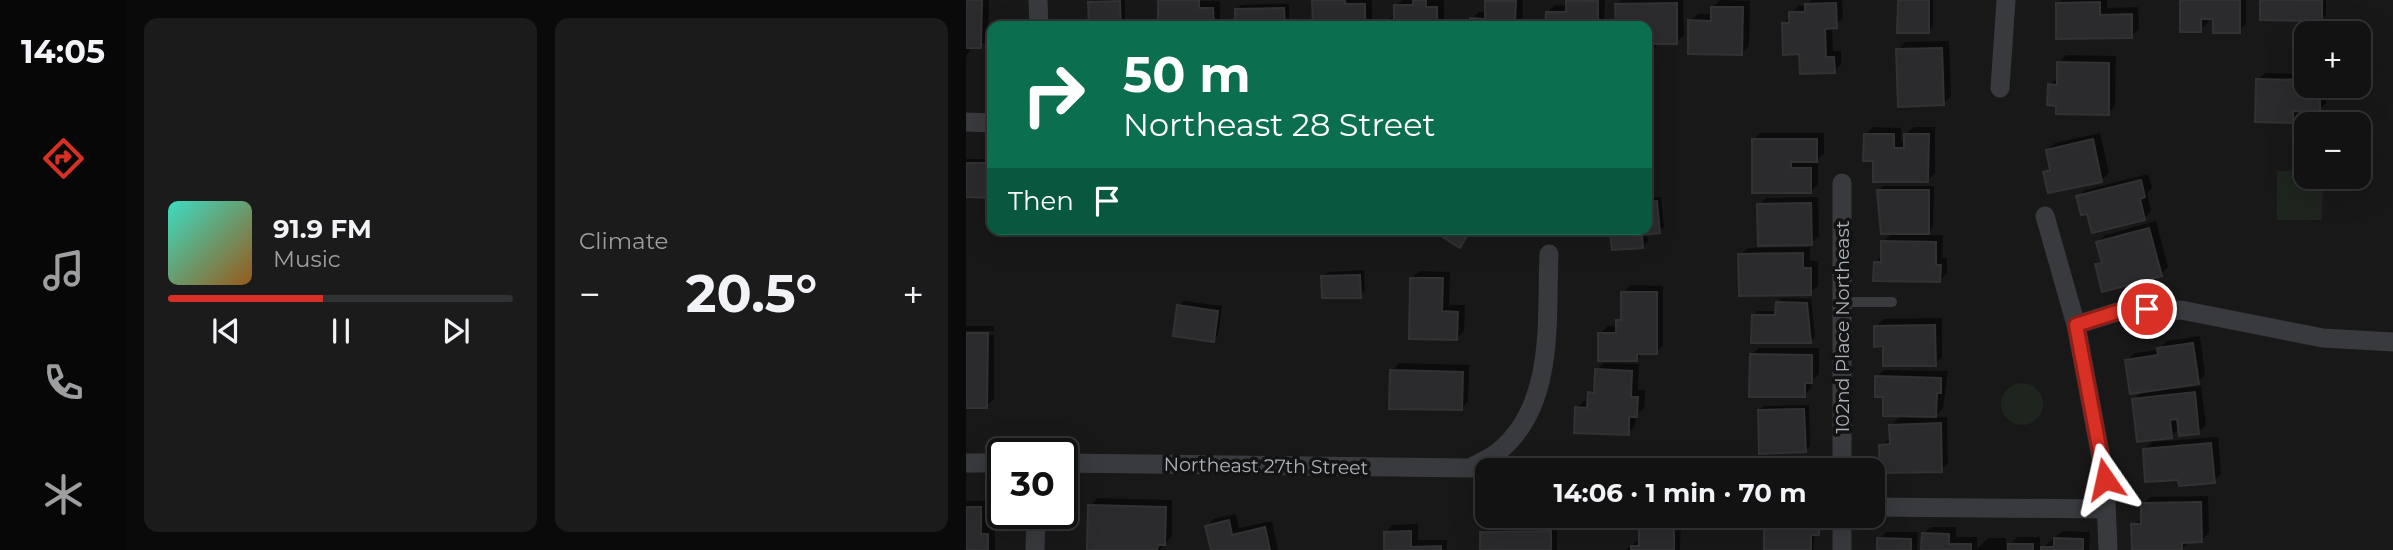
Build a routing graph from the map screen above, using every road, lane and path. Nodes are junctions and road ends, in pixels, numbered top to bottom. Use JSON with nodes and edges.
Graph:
{"nodes":[{"id":1,"x":1038,"y":0,"type":"edge"},
{"id":2,"x":2007,"y":0,"type":"edge"},
{"id":3,"x":1039,"y":21,"type":"edge"},
{"id":4,"x":2000,"y":88,"type":"dead end"},
{"id":5,"x":966,"y":122,"type":"edge"},
{"id":6,"x":987,"y":123,"type":"edge"},
{"id":7,"x":1842,"y":183,"type":"dead end"},
{"id":8,"x":2045,"y":216,"type":"dead end"},
{"id":9,"x":1549,"y":254,"type":"dead end"},
{"id":10,"x":1842,"y":302,"type":"junction"},
{"id":11,"x":1892,"y":302,"type":"dead end"},
{"id":12,"x":2076,"y":325,"type":"junction"},
{"id":13,"x":2393,"y":342,"type":"edge"},
{"id":14,"x":1842,"y":458,"type":"edge"},
{"id":15,"x":966,"y":463,"type":"edge"},
{"id":16,"x":987,"y":463,"type":"edge"},
{"id":17,"x":1078,"y":463,"type":"edge"},
{"id":18,"x":1885,"y":507,"type":"edge"},
{"id":19,"x":2106,"y":509,"type":"junction"},
{"id":20,"x":1842,"y":528,"type":"edge"},
{"id":21,"x":1036,"y":529,"type":"edge"},
{"id":22,"x":2108,"y":548,"type":"dead end"},
{"id":23,"x":1035,"y":550,"type":"edge"},
{"id":24,"x":1842,"y":550,"type":"edge"}],
"edges":[{"from":1,"to":3,"type":"street"},
{"from":2,"to":4,"type":"street"},
{"from":5,"to":6,"type":"street"},
{"from":7,"to":10,"type":"street","name":"102nd Place Northeast"},
{"from":8,"to":12,"type":"street"},
{"from":9,"to":17,"type":"street","name":"Northeast 27th Street"},
{"from":10,"to":11,"type":"lane"},
{"from":10,"to":14,"type":"street","name":"102nd Place Northeast"},
{"from":12,"to":13,"type":"street"},
{"from":12,"to":19,"type":"street"},
{"from":15,"to":16,"type":"street"},
{"from":18,"to":19,"type":"street"},
{"from":19,"to":22,"type":"street"},
{"from":20,"to":24,"type":"street"},
{"from":21,"to":23,"type":"street"}]}
